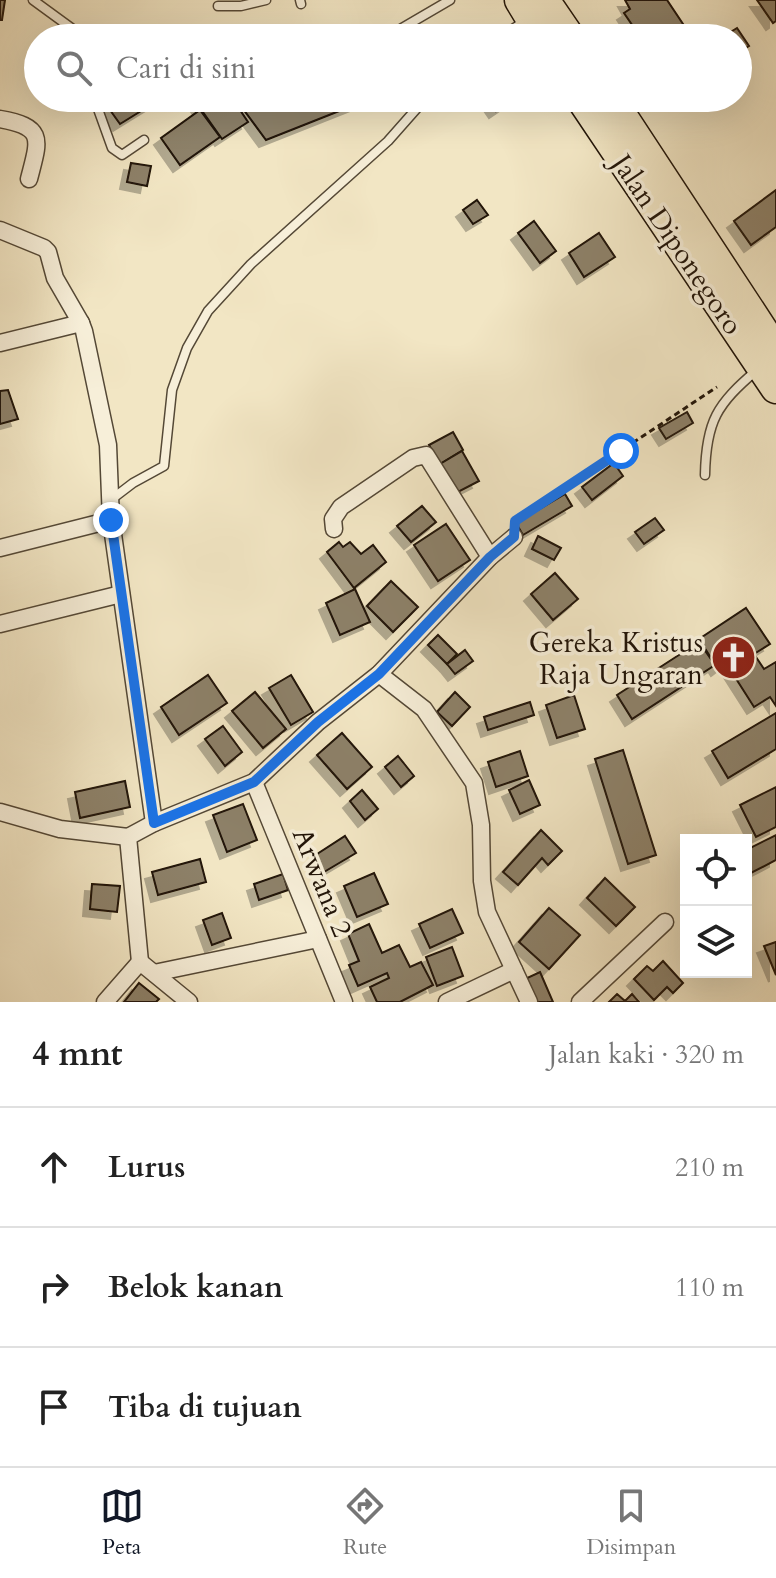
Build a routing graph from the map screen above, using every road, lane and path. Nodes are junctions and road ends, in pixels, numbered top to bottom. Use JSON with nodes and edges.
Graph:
{"nodes":[{"id":1,"x":33,"y":0,"type":"edge"},
{"id":2,"x":266,"y":0,"type":"edge"},
{"id":3,"x":450,"y":0,"type":"edge"},
{"id":4,"x":218,"y":6,"type":"dead end"},
{"id":5,"x":66,"y":24,"type":"edge"},
{"id":6,"x":409,"y":24,"type":"edge"},
{"id":7,"x":99,"y":112,"type":"edge"},
{"id":8,"x":414,"y":112,"type":"edge"},
{"id":9,"x":591,"y":112,"type":"edge"},
{"id":10,"x":618,"y":112,"type":"edge"},
{"id":11,"x":0,"y":119,"type":"edge"},
{"id":12,"x":144,"y":140,"type":"dead end"},
{"id":13,"x":29,"y":179,"type":"dead end"},
{"id":14,"x":0,"y":230,"type":"edge"},
{"id":15,"x":81,"y":323,"type":"junction"},
{"id":16,"x":747,"y":327,"type":"junction"},
{"id":17,"x":0,"y":343,"type":"edge"},
{"id":18,"x":771,"y":369,"type":"edge"},
{"id":19,"x":720,"y":386,"type":"dead end"},
{"id":20,"x":705,"y":475,"type":"dead end"},
{"id":21,"x":109,"y":501,"type":"junction"},
{"id":22,"x":111,"y":520,"type":"junction"},
{"id":23,"x":334,"y":529,"type":"dead end"},
{"id":24,"x":514,"y":537,"type":"joint"},
{"id":25,"x":0,"y":548,"type":"edge"},
{"id":26,"x":490,"y":557,"type":"junction"},
{"id":27,"x":121,"y":594,"type":"junction"},
{"id":28,"x":0,"y":624,"type":"edge"},
{"id":29,"x":379,"y":674,"type":"junction"},
{"id":30,"x":254,"y":782,"type":"junction"},
{"id":31,"x":0,"y":812,"type":"edge"},
{"id":32,"x":154,"y":823,"type":"junction"},
{"id":33,"x":128,"y":837,"type":"junction"},
{"id":34,"x":665,"y":922,"type":"dead end"},
{"id":35,"x":318,"y":939,"type":"junction"},
{"id":36,"x":140,"y":962,"type":"junction"},
{"id":37,"x":514,"y":970,"type":"junction"},
{"id":38,"x":154,"y":973,"type":"junction"},
{"id":39,"x":105,"y":1002,"type":"edge"},
{"id":40,"x":189,"y":1002,"type":"edge"},
{"id":41,"x":344,"y":1002,"type":"edge"},
{"id":42,"x":447,"y":1002,"type":"edge"},
{"id":43,"x":529,"y":1002,"type":"edge"},
{"id":44,"x":580,"y":1002,"type":"edge"}],
"edges":[{"from":1,"to":5,"type":"lane"},
{"from":2,"to":4,"type":"lane"},
{"from":3,"to":6,"type":"lane"},
{"from":7,"to":12,"type":"lane"},
{"from":8,"to":21,"type":"lane"},
{"from":9,"to":16,"type":"highway","name":"Jalan Diponegoro"},
{"from":10,"to":16,"type":"highway","name":"Jalan Diponegoro"},
{"from":11,"to":13,"type":"street"},
{"from":14,"to":15,"type":"street"},
{"from":15,"to":17,"type":"street"},
{"from":15,"to":21,"type":"street"},
{"from":16,"to":18,"type":"highway","name":"Jalan Diponegoro"},
{"from":18,"to":20,"type":"lane"},
{"from":19,"to":24,"type":"path"},
{"from":21,"to":22,"type":"street"},
{"from":22,"to":25,"type":"street"},
{"from":22,"to":27,"type":"street"},
{"from":23,"to":26,"type":"street"},
{"from":24,"to":26,"type":"street"},
{"from":26,"to":29,"type":"street"},
{"from":27,"to":28,"type":"street"},
{"from":27,"to":32,"type":"street"},
{"from":29,"to":30,"type":"street"},
{"from":29,"to":37,"type":"street"},
{"from":30,"to":32,"type":"street"},
{"from":30,"to":35,"type":"street","name":"Arwana 2"},
{"from":31,"to":33,"type":"street"},
{"from":32,"to":33,"type":"street"},
{"from":33,"to":36,"type":"street"},
{"from":34,"to":44,"type":"street"},
{"from":35,"to":38,"type":"street"},
{"from":35,"to":41,"type":"street","name":"Arwana 2"},
{"from":36,"to":38,"type":"street"},
{"from":36,"to":39,"type":"street"},
{"from":37,"to":42,"type":"street"},
{"from":37,"to":43,"type":"street"},
{"from":38,"to":40,"type":"street"}]}
